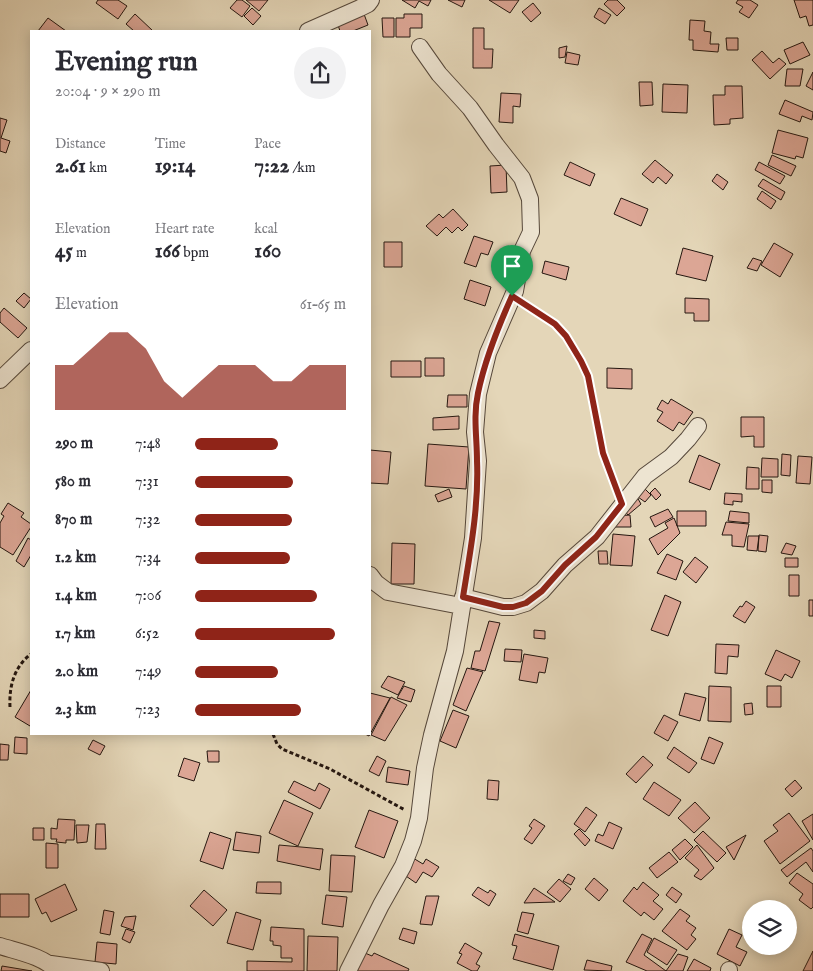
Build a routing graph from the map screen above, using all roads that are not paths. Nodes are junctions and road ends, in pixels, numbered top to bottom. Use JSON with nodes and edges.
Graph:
{"nodes":[{"id":1,"x":371,"y":0,"type":"edge"},
{"id":2,"x":310,"y":30,"type":"edge"},
{"id":3,"x":420,"y":47,"type":"dead end"},
{"id":4,"x":30,"y":351,"type":"edge"},
{"id":5,"x":0,"y":380,"type":"edge"},
{"id":6,"x":698,"y":426,"type":"dead end"},
{"id":7,"x":371,"y":577,"type":"edge"},
{"id":8,"x":462,"y":602,"type":"junction"},
{"id":9,"x":0,"y":946,"type":"edge"},
{"id":10,"x":54,"y":968,"type":"edge"},
{"id":11,"x":101,"y":971,"type":"edge"},
{"id":12,"x":348,"y":971,"type":"edge"}],
"edges":[{"from":1,"to":2,"type":"street"},
{"from":3,"to":8,"type":"street"},
{"from":4,"to":5,"type":"street"},
{"from":6,"to":8,"type":"street"},
{"from":7,"to":8,"type":"street"},
{"from":8,"to":12,"type":"street"},
{"from":9,"to":10,"type":"street"},
{"from":10,"to":11,"type":"street"}]}
